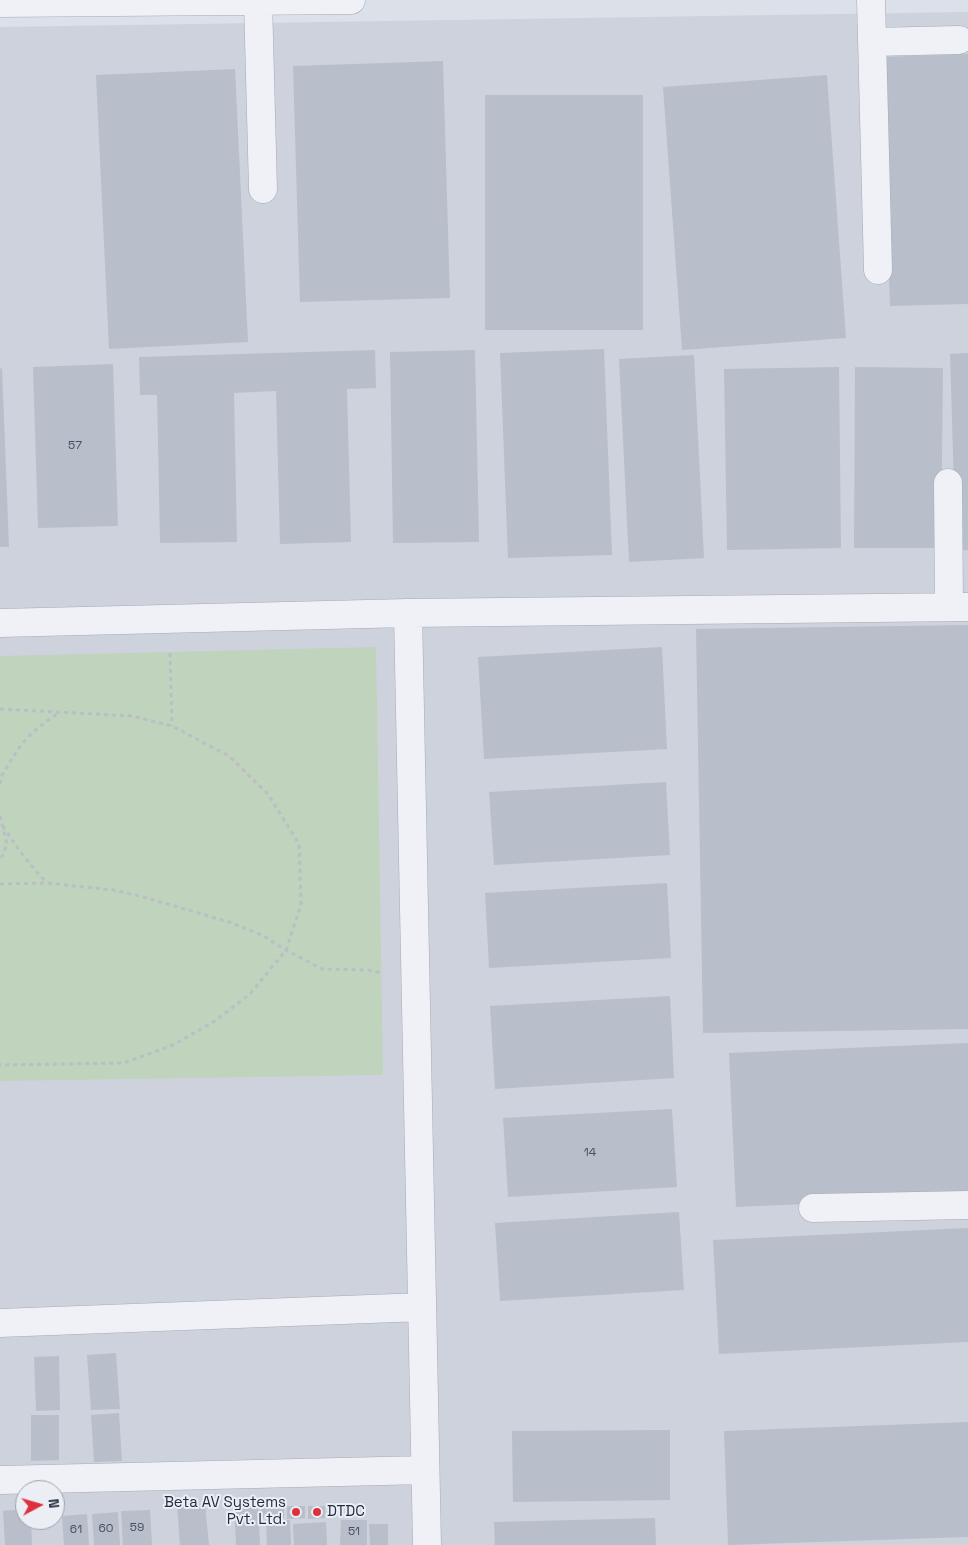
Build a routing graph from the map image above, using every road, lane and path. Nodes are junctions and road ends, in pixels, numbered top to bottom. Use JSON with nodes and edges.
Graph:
{"nodes":[{"id":1,"x":352,"y":0,"type":"edge"},
{"id":2,"x":871,"y":0,"type":"edge"},
{"id":3,"x":258,"y":1,"type":"edge"},
{"id":4,"x":0,"y":3,"type":"edge"},
{"id":5,"x":959,"y":40,"type":"dead end"},
{"id":6,"x":872,"y":42,"type":"junction"},
{"id":7,"x":263,"y":189,"type":"dead end"},
{"id":8,"x":878,"y":270,"type":"dead end"},
{"id":9,"x":948,"y":483,"type":"dead end"},
{"id":10,"x":959,"y":607,"type":"edge"},
{"id":11,"x":408,"y":613,"type":"junction"},
{"id":12,"x":0,"y":623,"type":"edge"},
{"id":13,"x":170,"y":653,"type":"dead end"},
{"id":14,"x":0,"y":709,"type":"edge"},
{"id":15,"x":59,"y":712,"type":"junction"},
{"id":16,"x":172,"y":726,"type":"junction"},
{"id":17,"x":0,"y":784,"type":"edge"},
{"id":18,"x":0,"y":816,"type":"edge"},
{"id":19,"x":3,"y":826,"type":"junction"},
{"id":20,"x":0,"y":861,"type":"edge"},
{"id":21,"x":48,"y":883,"type":"junction"},
{"id":22,"x":0,"y":884,"type":"edge"},
{"id":23,"x":286,"y":950,"type":"junction"},
{"id":24,"x":381,"y":973,"type":"dead end"},
{"id":25,"x":0,"y":1065,"type":"edge"},
{"id":26,"x":968,"y":1205,"type":"edge"},
{"id":27,"x":813,"y":1208,"type":"dead end"},
{"id":28,"x":422,"y":1307,"type":"junction"},
{"id":29,"x":0,"y":1323,"type":"edge"},
{"id":30,"x":425,"y":1470,"type":"junction"},
{"id":31,"x":0,"y":1480,"type":"edge"},
{"id":32,"x":427,"y":1545,"type":"edge"}],
"edges":[{"from":1,"to":3,"type":"street"},
{"from":2,"to":6,"type":"street"},
{"from":3,"to":4,"type":"street"},
{"from":3,"to":7,"type":"street"},
{"from":5,"to":6,"type":"street"},
{"from":6,"to":8,"type":"street"},
{"from":9,"to":10,"type":"street"},
{"from":10,"to":11,"type":"street"},
{"from":11,"to":12,"type":"street"},
{"from":11,"to":28,"type":"street"},
{"from":13,"to":16,"type":"path"},
{"from":14,"to":15,"type":"path"},
{"from":15,"to":16,"type":"path"},
{"from":15,"to":17,"type":"path"},
{"from":16,"to":23,"type":"path"},
{"from":18,"to":19,"type":"path"},
{"from":19,"to":20,"type":"path"},
{"from":19,"to":21,"type":"path"},
{"from":21,"to":22,"type":"path"},
{"from":21,"to":23,"type":"path"},
{"from":23,"to":24,"type":"path"},
{"from":23,"to":25,"type":"path"},
{"from":26,"to":27,"type":"street"},
{"from":28,"to":29,"type":"street"},
{"from":28,"to":30,"type":"street"},
{"from":30,"to":31,"type":"street"},
{"from":30,"to":32,"type":"street"}]}
